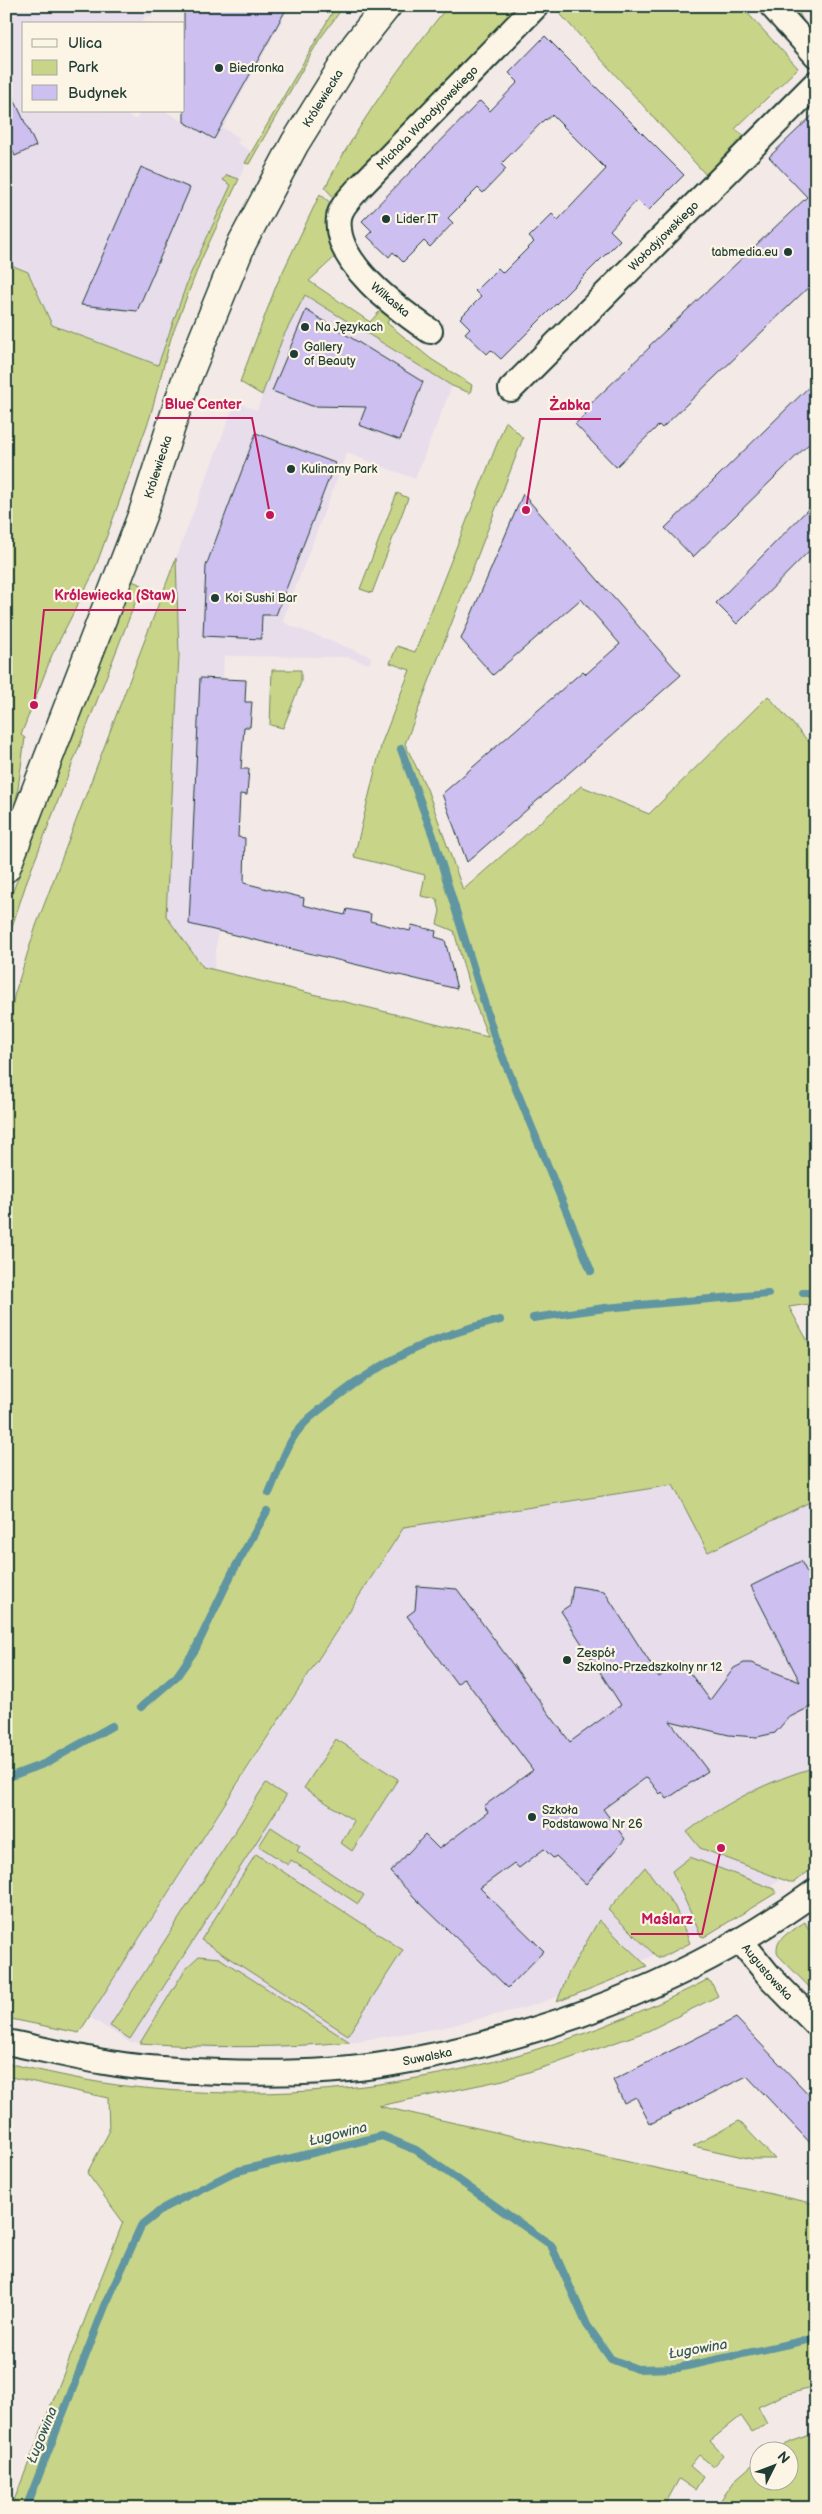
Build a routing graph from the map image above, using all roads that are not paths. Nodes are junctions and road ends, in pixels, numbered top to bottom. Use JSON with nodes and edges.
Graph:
{"nodes":[{"id":1,"x":387,"y":6,"type":"edge"},
{"id":2,"x":536,"y":6,"type":"edge"},
{"id":3,"x":772,"y":6,"type":"edge"},
{"id":4,"x":816,"y":55,"type":"edge"},
{"id":5,"x":816,"y":83,"type":"edge"},
{"id":6,"x":341,"y":238,"type":"joint"},
{"id":7,"x":430,"y":331,"type":"dead end"},
{"id":8,"x":511,"y":390,"type":"dead end"},
{"id":9,"x":6,"y":868,"type":"edge"},
{"id":10,"x":816,"y":1891,"type":"edge"},
{"id":11,"x":740,"y":1940,"type":"junction"},
{"id":12,"x":816,"y":2024,"type":"edge"},
{"id":13,"x":6,"y":2042,"type":"edge"}],
"edges":[{"from":1,"to":9,"type":"street","name":"Królewiecka"},
{"from":2,"to":6,"type":"street","name":"Michała Wołodyjowskiego"},
{"from":3,"to":4,"type":"street"},
{"from":5,"to":8,"type":"street","name":"Wołodyjowskiego"},
{"from":6,"to":7,"type":"street","name":"Wilkaska"},
{"from":10,"to":11,"type":"street","name":"Suwalska"},
{"from":11,"to":12,"type":"street","name":"Augustowska"},
{"from":11,"to":13,"type":"street","name":"Suwalska"}]}
